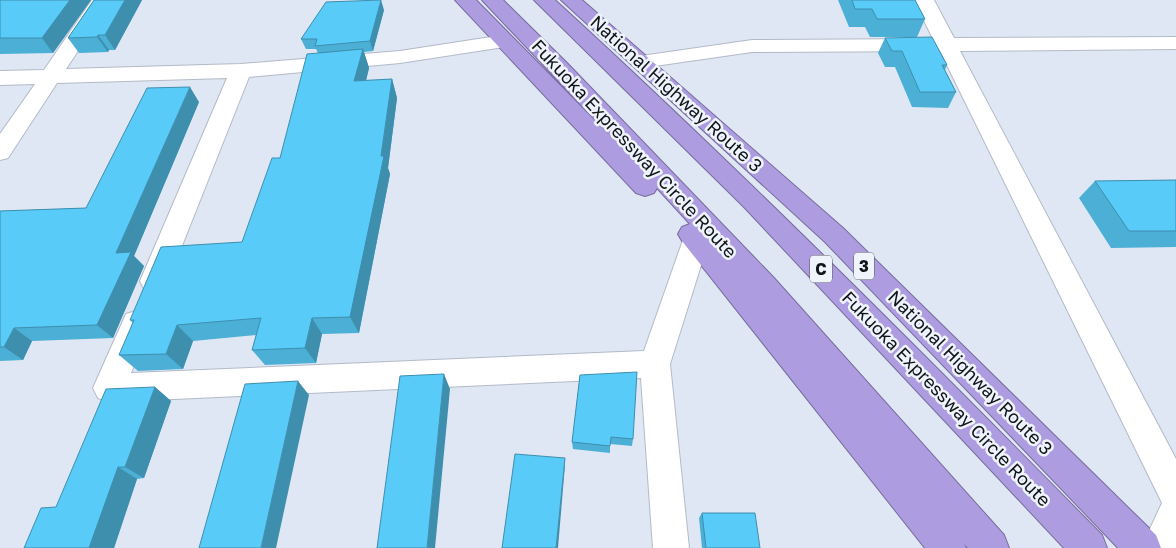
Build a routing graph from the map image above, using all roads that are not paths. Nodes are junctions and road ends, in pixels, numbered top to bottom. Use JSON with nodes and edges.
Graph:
{"nodes":[{"id":1,"x":102,"y":0,"type":"edge"},
{"id":2,"x":465,"y":0,"type":"edge"},
{"id":3,"x":492,"y":0,"type":"edge"},
{"id":4,"x":544,"y":0,"type":"edge"},
{"id":5,"x":571,"y":0,"type":"edge"},
{"id":6,"x":924,"y":0,"type":"edge"},
{"id":7,"x":504,"y":41,"type":"junction"},
{"id":8,"x":1176,"y":43,"type":"edge"},
{"id":9,"x":948,"y":45,"type":"junction"},
{"id":10,"x":641,"y":62,"type":"junction"},
{"id":11,"x":241,"y":71,"type":"junction"},
{"id":12,"x":51,"y":76,"type":"junction"},
{"id":13,"x":0,"y":78,"type":"edge"},
{"id":14,"x":0,"y":152,"type":"edge"},
{"id":15,"x":696,"y":240,"type":"junction"},
{"id":16,"x":655,"y":364,"type":"junction"},
{"id":17,"x":1176,"y":494,"type":"edge"},
{"id":18,"x":962,"y":512,"type":"junction"},
{"id":19,"x":1176,"y":513,"type":"edge"},
{"id":20,"x":671,"y":548,"type":"edge"},
{"id":21,"x":948,"y":548,"type":"edge"},
{"id":22,"x":986,"y":548,"type":"edge"},
{"id":23,"x":991,"y":548,"type":"edge"},
{"id":24,"x":1089,"y":548,"type":"edge"},
{"id":25,"x":1143,"y":548,"type":"edge"},
{"id":26,"x":1158,"y":548,"type":"edge"}],
"edges":[{"from":1,"to":12,"type":"street"},
{"from":2,"to":7,"type":"highway"},
{"from":3,"to":18,"type":"highway","name":"Fukuoka Expressway Circle Route"},
{"from":4,"to":24,"type":"highway","name":"Fukuoka Expressway Circle Route","number":"C"},
{"from":5,"to":10,"type":"highway","name":"National Highway Route 3","number":"3"},
{"from":6,"to":9,"type":"street"},
{"from":7,"to":11,"type":"street"},
{"from":7,"to":15,"type":"highway"},
{"from":8,"to":9,"type":"street"},
{"from":9,"to":10,"type":"street"},
{"from":9,"to":17,"type":"street"},
{"from":10,"to":25,"type":"highway","name":"National Highway Route 3","number":"3"},
{"from":11,"to":12,"type":"street"},
{"from":11,"to":16,"type":"street"},
{"from":12,"to":13,"type":"street"},
{"from":12,"to":14,"type":"street"},
{"from":15,"to":16,"type":"street"},
{"from":15,"to":21,"type":"highway"},
{"from":16,"to":20,"type":"street"},
{"from":18,"to":22,"type":"highway"},
{"from":18,"to":23,"type":"highway","name":"Fukuoka Expressway Circle Route"},
{"from":19,"to":26,"type":"street"}]}
